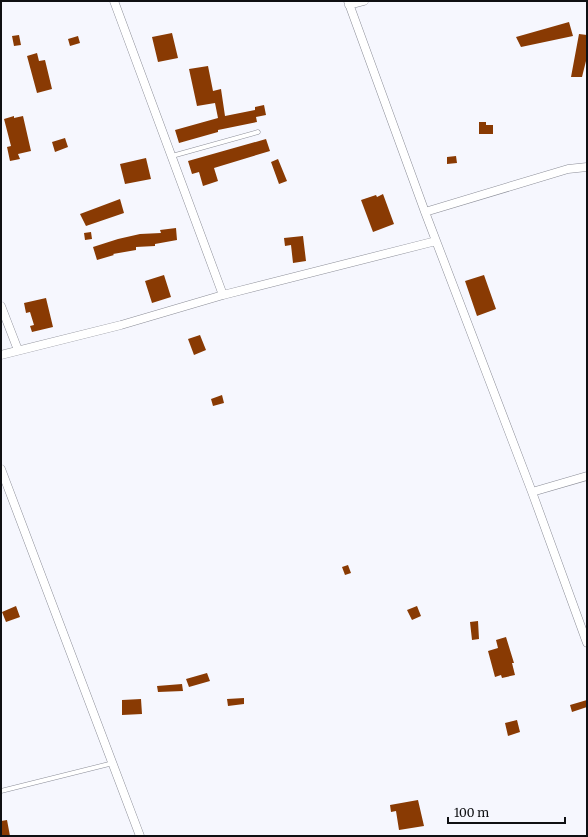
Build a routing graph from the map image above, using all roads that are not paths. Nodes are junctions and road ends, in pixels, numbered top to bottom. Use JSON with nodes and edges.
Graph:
{"nodes":[{"id":1,"x":114,"y":1,"type":"edge"},
{"id":2,"x":364,"y":1,"type":"edge"},
{"id":3,"x":349,"y":3,"type":"edge"},
{"id":4,"x":258,"y":132,"type":"dead end"},
{"id":5,"x":172,"y":156,"type":"junction"},
{"id":6,"x":587,"y":167,"type":"edge"},
{"id":7,"x":425,"y":212,"type":"junction"},
{"id":8,"x":436,"y":241,"type":"junction"},
{"id":9,"x":223,"y":295,"type":"junction"},
{"id":10,"x":1,"y":306,"type":"edge"},
{"id":11,"x":18,"y":350,"type":"junction"},
{"id":12,"x":1,"y":355,"type":"edge"},
{"id":13,"x":1,"y":469,"type":"edge"},
{"id":14,"x":587,"y":476,"type":"edge"},
{"id":15,"x":532,"y":492,"type":"junction"},
{"id":16,"x":587,"y":643,"type":"edge"},
{"id":17,"x":113,"y":762,"type":"junction"},
{"id":18,"x":1,"y":791,"type":"edge"},
{"id":19,"x":140,"y":836,"type":"edge"}],
"edges":[{"from":1,"to":5,"type":"street"},
{"from":2,"to":3,"type":"street"},
{"from":3,"to":7,"type":"street"},
{"from":4,"to":5,"type":"lane"},
{"from":5,"to":9,"type":"street"},
{"from":6,"to":7,"type":"street"},
{"from":7,"to":8,"type":"street"},
{"from":8,"to":9,"type":"street"},
{"from":8,"to":15,"type":"street"},
{"from":9,"to":11,"type":"street"},
{"from":10,"to":11,"type":"street"},
{"from":11,"to":12,"type":"street"},
{"from":13,"to":17,"type":"street"},
{"from":14,"to":15,"type":"street"},
{"from":15,"to":16,"type":"street"},
{"from":17,"to":18,"type":"lane"},
{"from":17,"to":19,"type":"street"}]}
